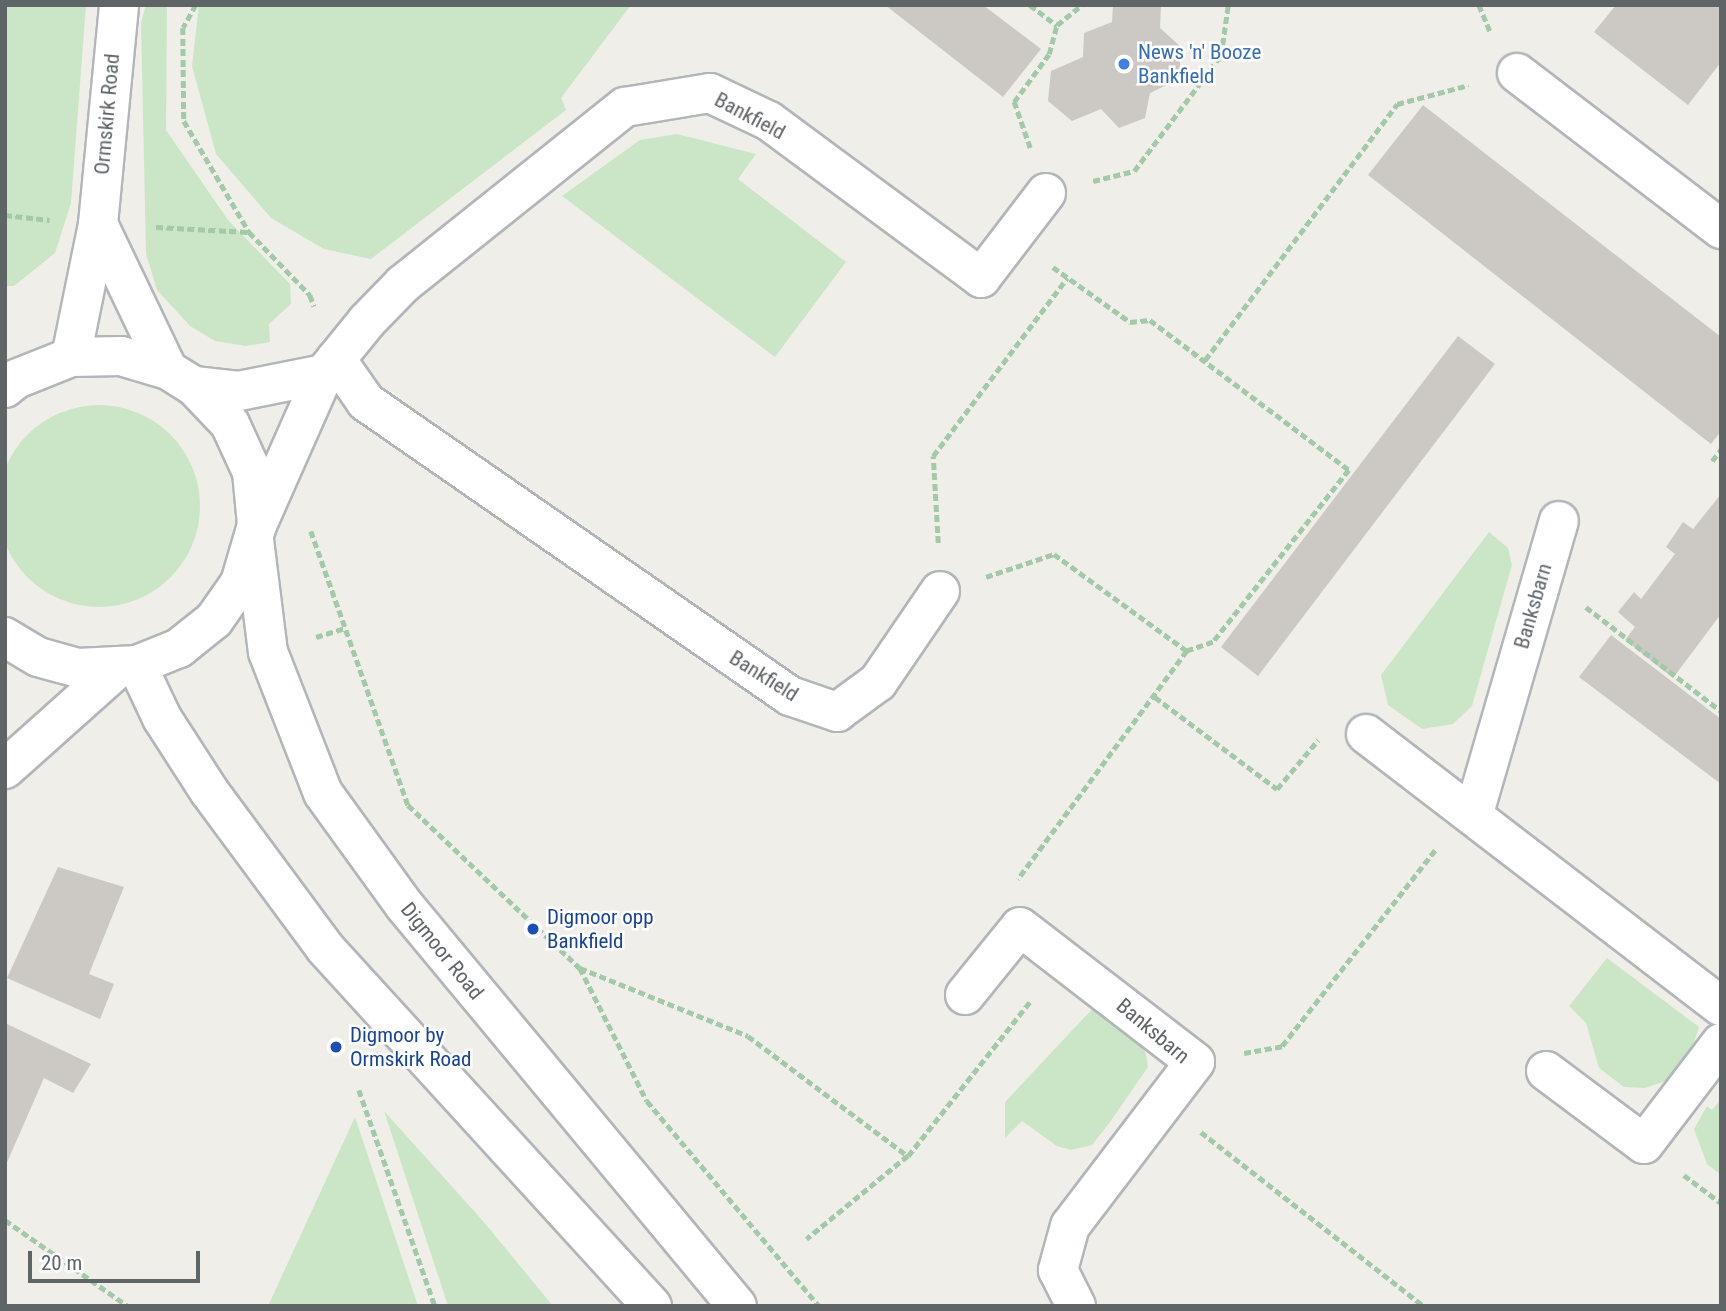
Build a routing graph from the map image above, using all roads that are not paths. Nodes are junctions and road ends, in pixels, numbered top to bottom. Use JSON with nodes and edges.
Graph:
{"nodes":[{"id":1,"x":119,"y":5,"type":"edge"},
{"id":2,"x":1517,"y":73,"type":"road end"},
{"id":3,"x":1046,"y":192,"type":"road end"},
{"id":4,"x":98,"y":224,"type":"junction"},
{"id":5,"x":1721,"y":229,"type":"edge"},
{"id":6,"x":5,"y":351,"type":"edge"},
{"id":7,"x":63,"y":359,"type":"junction"},
{"id":8,"x":330,"y":367,"type":"junction"},
{"id":9,"x":181,"y":378,"type":"junction"},
{"id":10,"x":5,"y":388,"type":"edge"},
{"id":11,"x":1559,"y":521,"type":"dead end"},
{"id":12,"x":256,"y":532,"type":"junction"},
{"id":13,"x":940,"y":592,"type":"road end"},
{"id":14,"x":5,"y":637,"type":"edge"},
{"id":15,"x":127,"y":666,"type":"junction"},
{"id":16,"x":1366,"y":734,"type":"road end"},
{"id":17,"x":5,"y":769,"type":"edge"},
{"id":18,"x":1474,"y":813,"type":"junction"},
{"id":19,"x":965,"y":995,"type":"dead end"},
{"id":20,"x":1721,"y":1006,"type":"edge"},
{"id":21,"x":1721,"y":1043,"type":"edge"},
{"id":22,"x":1546,"y":1071,"type":"dead end"},
{"id":23,"x":652,"y":1306,"type":"edge"},
{"id":24,"x":737,"y":1306,"type":"edge"},
{"id":25,"x":1076,"y":1306,"type":"edge"}],
"edges":[{"from":1,"to":4,"type":"street","name":"Ormskirk Road"},
{"from":2,"to":5,"type":"street"},
{"from":3,"to":8,"type":"street","name":"Bankfield"},
{"from":4,"to":7,"type":"street","name":"Ormskirk Road"},
{"from":4,"to":9,"type":"street"},
{"from":6,"to":7,"type":"street"},
{"from":7,"to":9,"type":"street"},
{"from":7,"to":10,"type":"street"},
{"from":8,"to":9,"type":"street"},
{"from":8,"to":12,"type":"street","name":"Bankfield"},
{"from":8,"to":13,"type":"street","name":"Bankfield"},
{"from":9,"to":12,"type":"street","name":"Digmoor Road"},
{"from":11,"to":18,"type":"street","name":"Banksbarn"},
{"from":12,"to":15,"type":"street","name":"Bankfield"},
{"from":12,"to":24,"type":"street","name":"Digmoor Road"},
{"from":14,"to":15,"type":"street"},
{"from":15,"to":17,"type":"street"},
{"from":15,"to":23,"type":"street"},
{"from":16,"to":18,"type":"street"},
{"from":18,"to":20,"type":"street"},
{"from":19,"to":25,"type":"street","name":"Banksbarn"},
{"from":21,"to":22,"type":"street"}]}
